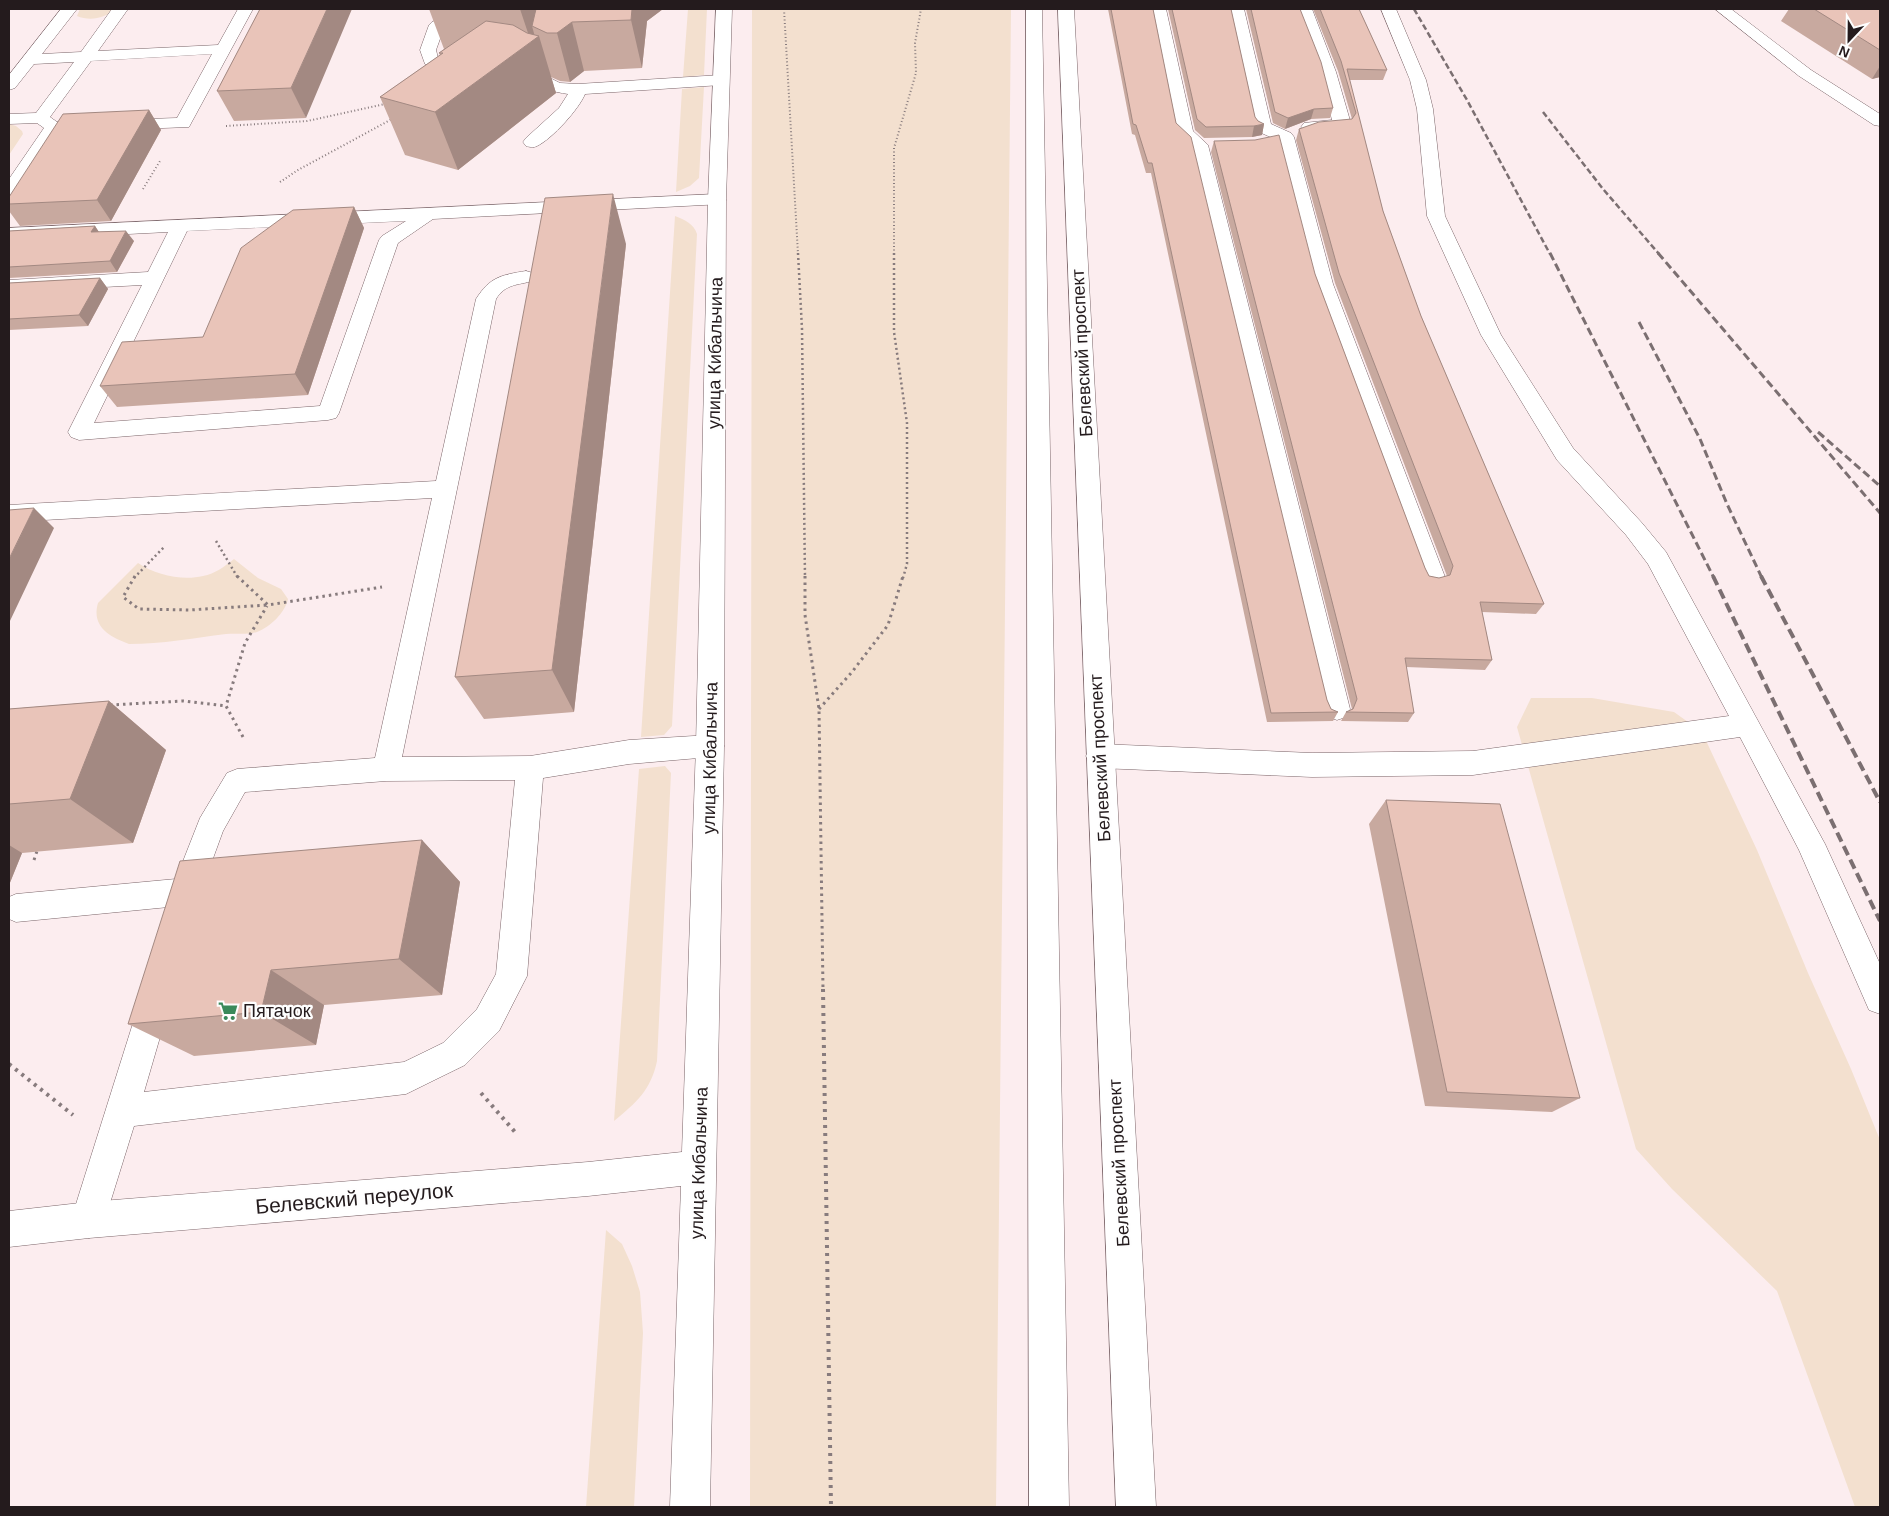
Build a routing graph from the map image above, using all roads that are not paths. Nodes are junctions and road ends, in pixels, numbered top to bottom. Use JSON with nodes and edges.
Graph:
{"nodes":[{"id":1,"x":69,"y":9,"type":"edge"},
{"id":2,"x":120,"y":9,"type":"edge"},
{"id":3,"x":245,"y":9,"type":"edge"},
{"id":4,"x":552,"y":9,"type":"edge"},
{"id":5,"x":724,"y":9,"type":"edge"},
{"id":6,"x":1034,"y":9,"type":"edge"},
{"id":7,"x":1066,"y":9,"type":"edge"},
{"id":8,"x":1158,"y":9,"type":"edge"},
{"id":9,"x":1236,"y":9,"type":"edge"},
{"id":10,"x":1304,"y":9,"type":"edge"},
{"id":11,"x":1388,"y":9,"type":"edge"},
{"id":12,"x":1722,"y":9,"type":"edge"},
{"id":13,"x":437,"y":25,"type":"dead end"},
{"id":14,"x":224,"y":49,"type":"junction"},
{"id":15,"x":85,"y":57,"type":"junction"},
{"id":16,"x":30,"y":59,"type":"junction"},
{"id":17,"x":479,"y":66,"type":"edge"},
{"id":18,"x":517,"y":73,"type":"edge"},
{"id":19,"x":536,"y":76,"type":"junction"},
{"id":20,"x":721,"y":80,"type":"junction"},
{"id":21,"x":9,"y":85,"type":"edge"},
{"id":22,"x":578,"y":89,"type":"junction"},
{"id":23,"x":9,"y":119,"type":"edge"},
{"id":24,"x":1880,"y":121,"type":"edge"},
{"id":25,"x":47,"y":122,"type":"junction"},
{"id":26,"x":1285,"y":137,"type":"junction"},
{"id":27,"x":532,"y":142,"type":"dead end"},
{"id":28,"x":1260,"y":142,"type":"edge"},
{"id":29,"x":9,"y":192,"type":"edge"},
{"id":30,"x":717,"y":200,"type":"junction"},
{"id":31,"x":430,"y":213,"type":"junction"},
{"id":32,"x":181,"y":225,"type":"junction"},
{"id":33,"x":9,"y":234,"type":"edge"},
{"id":34,"x":154,"y":278,"type":"junction"},
{"id":35,"x":526,"y":278,"type":"dead end"},
{"id":36,"x":9,"y":286,"type":"edge"},
{"id":37,"x":446,"y":489,"type":"junction"},
{"id":38,"x":9,"y":513,"type":"edge"},
{"id":39,"x":1433,"y":577,"type":"edge"},
{"id":40,"x":1337,"y":709,"type":"edge"},
{"id":41,"x":1747,"y":725,"type":"junction"},
{"id":42,"x":710,"y":746,"type":"junction"},
{"id":43,"x":1100,"y":756,"type":"junction"},
{"id":44,"x":530,"y":768,"type":"junction"},
{"id":45,"x":386,"y":770,"type":"junction"},
{"id":46,"x":16,"y":908,"type":"dead end"},
{"id":47,"x":164,"y":968,"type":"edge"},
{"id":48,"x":1880,"y":999,"type":"edge"},
{"id":49,"x":123,"y":1111,"type":"junction"},
{"id":50,"x":699,"y":1168,"type":"junction"},
{"id":51,"x":89,"y":1220,"type":"junction"},
{"id":52,"x":9,"y":1229,"type":"edge"},
{"id":53,"x":690,"y":1507,"type":"edge"},
{"id":54,"x":1049,"y":1507,"type":"edge"},
{"id":55,"x":1136,"y":1507,"type":"edge"}],
"edges":[{"from":1,"to":16,"type":"street"},
{"from":2,"to":15,"type":"street"},
{"from":3,"to":14,"type":"street"},
{"from":4,"to":19,"type":"street"},
{"from":5,"to":20,"type":"street","name":"улица Кибальчича"},
{"from":6,"to":54,"type":"street"},
{"from":7,"to":43,"type":"street","name":"Белевский проспект"},
{"from":8,"to":40,"type":"street"},
{"from":9,"to":26,"type":"street"},
{"from":10,"to":26,"type":"street"},
{"from":11,"to":41,"type":"street"},
{"from":12,"to":24,"type":"street"},
{"from":13,"to":17,"type":"street"},
{"from":14,"to":15,"type":"street"},
{"from":14,"to":25,"type":"street"},
{"from":15,"to":16,"type":"street"},
{"from":15,"to":25,"type":"street"},
{"from":16,"to":21,"type":"street"},
{"from":18,"to":19,"type":"street"},
{"from":19,"to":22,"type":"street"},
{"from":20,"to":22,"type":"street"},
{"from":20,"to":30,"type":"street","name":"улица Кибальчича"},
{"from":22,"to":27,"type":"street"},
{"from":23,"to":25,"type":"street"},
{"from":25,"to":29,"type":"street"},
{"from":26,"to":28,"type":"street"},
{"from":26,"to":39,"type":"street"},
{"from":30,"to":31,"type":"street"},
{"from":30,"to":42,"type":"street","name":"улица Кибальчича"},
{"from":31,"to":32,"type":"street"},
{"from":31,"to":34,"type":"street"},
{"from":32,"to":33,"type":"street"},
{"from":32,"to":34,"type":"street"},
{"from":34,"to":36,"type":"street"},
{"from":35,"to":37,"type":"street"},
{"from":37,"to":38,"type":"street"},
{"from":37,"to":45,"type":"street"},
{"from":41,"to":43,"type":"street"},
{"from":41,"to":48,"type":"street"},
{"from":42,"to":44,"type":"street"},
{"from":42,"to":50,"type":"street","name":"улица Кибальчича"},
{"from":43,"to":55,"type":"street","name":"Белевский проспект"},
{"from":44,"to":45,"type":"street"},
{"from":44,"to":49,"type":"street"},
{"from":45,"to":46,"type":"street"},
{"from":47,"to":49,"type":"street"},
{"from":49,"to":51,"type":"street"},
{"from":50,"to":51,"type":"street","name":"Белевский переулок"},
{"from":50,"to":53,"type":"street","name":"улица Кибальчича"},
{"from":51,"to":52,"type":"street","name":"Белевский переулок"}]}
